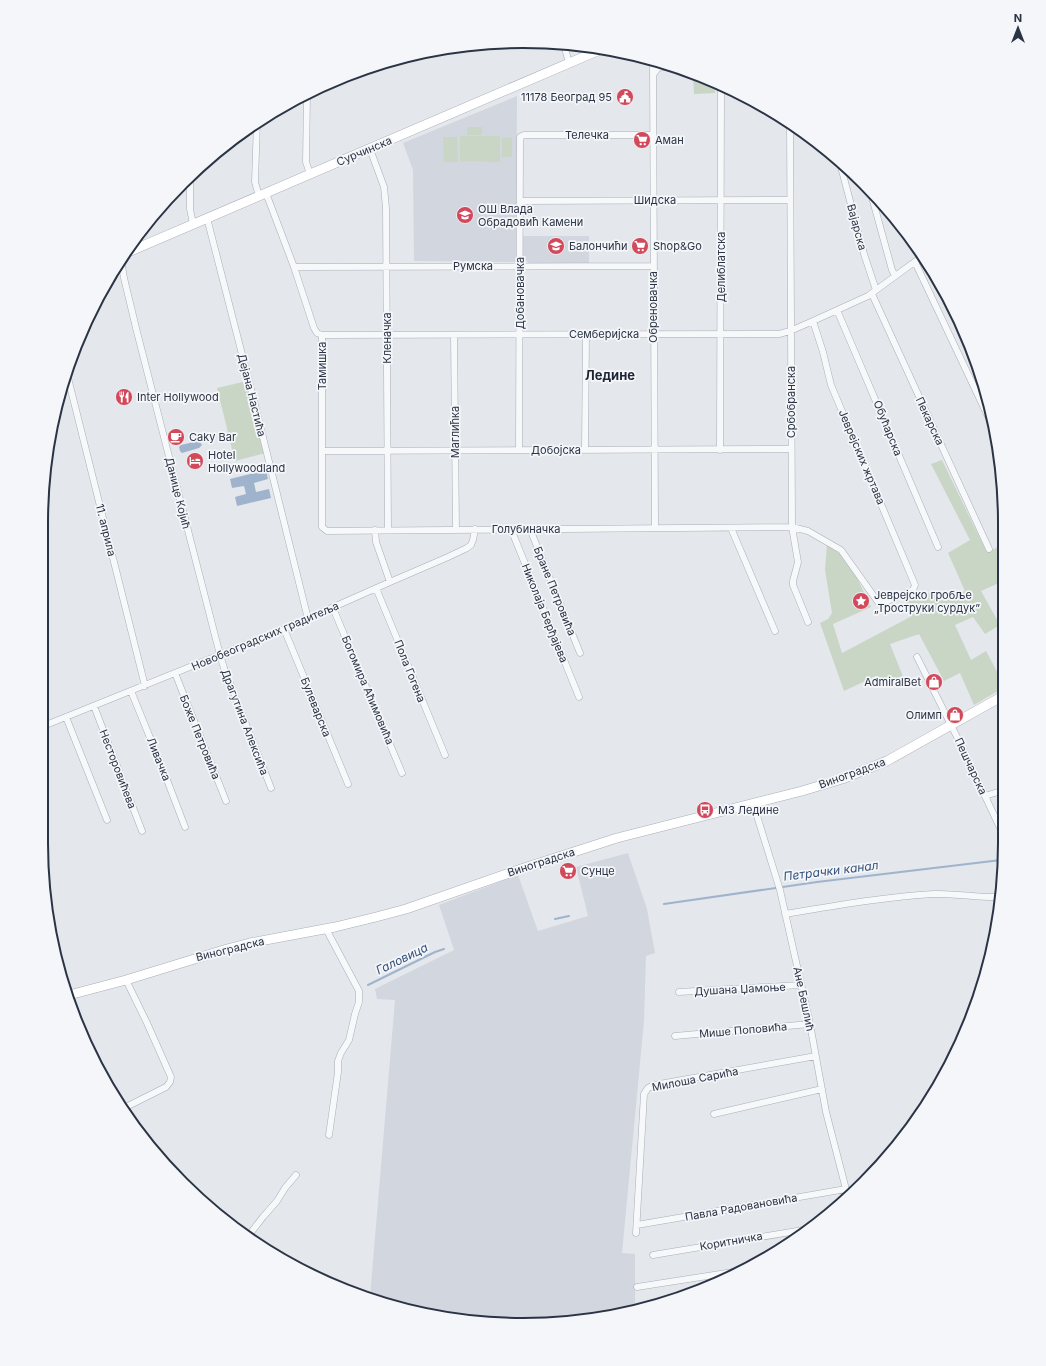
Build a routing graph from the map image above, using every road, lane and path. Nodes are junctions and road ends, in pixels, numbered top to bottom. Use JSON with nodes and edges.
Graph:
{"nodes":[{"id":1,"x":566,"y":50,"type":"edge"},
{"id":2,"x":592,"y":53,"type":"edge"},
{"id":3,"x":569,"y":63,"type":"junction"},
{"id":4,"x":653,"y":66,"type":"edge"},
{"id":5,"x":659,"y":68,"type":"edge"},
{"id":6,"x":653,"y":75,"type":"junction"},
{"id":7,"x":721,"y":91,"type":"edge"},
{"id":8,"x":307,"y":100,"type":"edge"},
{"id":9,"x":257,"y":130,"type":"edge"},
{"id":10,"x":790,"y":130,"type":"edge"},
{"id":11,"x":653,"y":135,"type":"junction"},
{"id":12,"x":521,"y":136,"type":"joint"},
{"id":13,"x":370,"y":149,"type":"junction"},
{"id":14,"x":842,"y":172,"type":"edge"},
{"id":15,"x":310,"y":174,"type":"junction"},
{"id":16,"x":190,"y":184,"type":"edge"},
{"id":17,"x":263,"y":194,"type":"junction"},
{"id":18,"x":721,"y":200,"type":"junction"},
{"id":19,"x":790,"y":200,"type":"junction"},
{"id":20,"x":520,"y":201,"type":"junction"},
{"id":21,"x":653,"y":201,"type":"junction"},
{"id":22,"x":874,"y":203,"type":"edge"},
{"id":23,"x":207,"y":218,"type":"junction"},
{"id":24,"x":193,"y":224,"type":"junction"},
{"id":25,"x":135,"y":249,"type":"edge"},
{"id":26,"x":918,"y":259,"type":"edge"},
{"id":27,"x":915,"y":262,"type":"junction"},
{"id":28,"x":520,"y":266,"type":"junction"},
{"id":29,"x":653,"y":266,"type":"junction"},
{"id":30,"x":294,"y":267,"type":"junction"},
{"id":31,"x":387,"y":267,"type":"junction"},
{"id":32,"x":123,"y":268,"type":"edge"},
{"id":33,"x":895,"y":276,"type":"junction"},
{"id":34,"x":874,"y":292,"type":"junction"},
{"id":35,"x":837,"y":310,"type":"junction"},
{"id":36,"x":813,"y":321,"type":"junction"},
{"id":37,"x":790,"y":331,"type":"junction"},
{"id":38,"x":519,"y":334,"type":"junction"},
{"id":39,"x":586,"y":334,"type":"junction"},
{"id":40,"x":653,"y":334,"type":"junction"},
{"id":41,"x":720,"y":334,"type":"junction"},
{"id":42,"x":322,"y":335,"type":"junction"},
{"id":43,"x":387,"y":335,"type":"junction"},
{"id":44,"x":454,"y":335,"type":"junction"},
{"id":45,"x":69,"y":383,"type":"edge"},
{"id":46,"x":984,"y":407,"type":"edge"},
{"id":47,"x":791,"y":449,"type":"junction"},
{"id":48,"x":387,"y":450,"type":"junction"},
{"id":49,"x":455,"y":450,"type":"junction"},
{"id":50,"x":519,"y":450,"type":"junction"},
{"id":51,"x":585,"y":450,"type":"junction"},
{"id":52,"x":654,"y":450,"type":"junction"},
{"id":53,"x":720,"y":450,"type":"junction"},
{"id":54,"x":322,"y":451,"type":"junction"},
{"id":55,"x":322,"y":527,"type":"joint"},
{"id":56,"x":792,"y":527,"type":"junction"},
{"id":57,"x":655,"y":528,"type":"junction"},
{"id":58,"x":731,"y":528,"type":"junction"},
{"id":59,"x":456,"y":529,"type":"junction"},
{"id":60,"x":475,"y":529,"type":"junction"},
{"id":61,"x":511,"y":529,"type":"junction"},
{"id":62,"x":530,"y":529,"type":"junction"},
{"id":63,"x":375,"y":530,"type":"junction"},
{"id":64,"x":388,"y":530,"type":"junction"},
{"id":65,"x":938,"y":547,"type":"dead end"},
{"id":66,"x":989,"y":549,"type":"dead end"},
{"id":67,"x":390,"y":582,"type":"junction"},
{"id":68,"x":376,"y":588,"type":"junction"},
{"id":69,"x":333,"y":608,"type":"junction"},
{"id":70,"x":308,"y":619,"type":"junction"},
{"id":71,"x":808,"y":622,"type":"dead end"},
{"id":72,"x":284,"y":629,"type":"junction"},
{"id":73,"x":775,"y":631,"type":"dead end"},
{"id":74,"x":580,"y":653,"type":"dead end"},
{"id":75,"x":220,"y":655,"type":"junction"},
{"id":76,"x":917,"y":657,"type":"dead end"},
{"id":77,"x":175,"y":673,"type":"junction"},
{"id":78,"x":145,"y":686,"type":"junction"},
{"id":79,"x":131,"y":691,"type":"junction"},
{"id":80,"x":579,"y":697,"type":"dead end"},
{"id":81,"x":998,"y":700,"type":"edge"},
{"id":82,"x":94,"y":706,"type":"junction"},
{"id":83,"x":66,"y":717,"type":"junction"},
{"id":84,"x":48,"y":724,"type":"edge"},
{"id":85,"x":951,"y":725,"type":"junction"},
{"id":86,"x":445,"y":755,"type":"dead end"},
{"id":87,"x":402,"y":773,"type":"dead end"},
{"id":88,"x":348,"y":784,"type":"dead end"},
{"id":89,"x":271,"y":788,"type":"dead end"},
{"id":90,"x":998,"y":792,"type":"edge"},
{"id":91,"x":985,"y":796,"type":"junction"},
{"id":92,"x":226,"y":801,"type":"dead end"},
{"id":93,"x":753,"y":803,"type":"junction"},
{"id":94,"x":107,"y":820,"type":"dead end"},
{"id":95,"x":998,"y":824,"type":"edge"},
{"id":96,"x":185,"y":827,"type":"dead end"},
{"id":97,"x":142,"y":831,"type":"dead end"},
{"id":98,"x":995,"y":897,"type":"edge"},
{"id":99,"x":785,"y":914,"type":"junction"},
{"id":100,"x":326,"y":929,"type":"junction"},
{"id":101,"x":126,"y":980,"type":"junction"},
{"id":102,"x":801,"y":985,"type":"junction"},
{"id":103,"x":679,"y":992,"type":"dead end"},
{"id":104,"x":72,"y":994,"type":"edge"},
{"id":105,"x":810,"y":1024,"type":"junction"},
{"id":106,"x":675,"y":1036,"type":"dead end"},
{"id":107,"x":816,"y":1056,"type":"junction"},
{"id":108,"x":822,"y":1089,"type":"junction"},
{"id":109,"x":128,"y":1106,"type":"edge"},
{"id":110,"x":714,"y":1114,"type":"dead end"},
{"id":111,"x":329,"y":1135,"type":"dead end"},
{"id":112,"x":296,"y":1175,"type":"dead end"},
{"id":113,"x":846,"y":1189,"type":"joint"},
{"id":114,"x":637,"y":1225,"type":"junction"},
{"id":115,"x":798,"y":1230,"type":"edge"},
{"id":116,"x":251,"y":1232,"type":"edge"},
{"id":117,"x":636,"y":1233,"type":"dead end"},
{"id":118,"x":653,"y":1255,"type":"dead end"},
{"id":119,"x":723,"y":1274,"type":"edge"},
{"id":120,"x":637,"y":1287,"type":"dead end"}],
"edges":[{"from":1,"to":3,"type":"street"},
{"from":2,"to":3,"type":"street","name":"Сурчинска"},
{"from":3,"to":13,"type":"street","name":"Сурчинска"},
{"from":4,"to":6,"type":"street","name":"Обреновачка"},
{"from":5,"to":6,"type":"street"},
{"from":6,"to":11,"type":"street","name":"Обреновачка"},
{"from":7,"to":18,"type":"street","name":"Делиблатска"},
{"from":8,"to":15,"type":"street"},
{"from":9,"to":17,"type":"street","name":"Тамишка"},
{"from":10,"to":19,"type":"street","name":"Србобранска"},
{"from":11,"to":12,"type":"street","name":"Телечка"},
{"from":11,"to":21,"type":"street","name":"Обреновачка"},
{"from":12,"to":20,"type":"street","name":"Добановачка"},
{"from":13,"to":15,"type":"street","name":"Сурчинска"},
{"from":13,"to":31,"type":"street","name":"Кленачка"},
{"from":14,"to":34,"type":"street","name":"Вајарска"},
{"from":15,"to":17,"type":"street","name":"Сурчинска"},
{"from":16,"to":24,"type":"street"},
{"from":17,"to":23,"type":"street","name":"Сурчинска"},
{"from":17,"to":30,"type":"street","name":"Тамишка"},
{"from":18,"to":19,"type":"street","name":"Шидска"},
{"from":18,"to":21,"type":"street","name":"Шидска"},
{"from":18,"to":41,"type":"street","name":"Делиблатска"},
{"from":19,"to":37,"type":"street","name":"Србобранска"},
{"from":20,"to":21,"type":"street","name":"Шидска"},
{"from":20,"to":28,"type":"street","name":"Добановачка"},
{"from":21,"to":29,"type":"street","name":"Обреновачка"},
{"from":22,"to":33,"type":"street"},
{"from":23,"to":24,"type":"street","name":"Сурчинска"},
{"from":23,"to":70,"type":"street","name":"Дејана Настића"},
{"from":24,"to":25,"type":"street","name":"Сурчинска"},
{"from":26,"to":27,"type":"street","name":"Семберијска"},
{"from":27,"to":33,"type":"street","name":"Семберијска"},
{"from":27,"to":46,"type":"street"},
{"from":28,"to":29,"type":"street","name":"Румска"},
{"from":28,"to":31,"type":"street","name":"Румска"},
{"from":28,"to":38,"type":"street","name":"Добановачка"},
{"from":29,"to":40,"type":"street","name":"Обреновачка"},
{"from":30,"to":31,"type":"street","name":"Румска"},
{"from":30,"to":42,"type":"street","name":"Тамишка"},
{"from":31,"to":43,"type":"street","name":"Кленачка"},
{"from":32,"to":75,"type":"street","name":"Данице Којић"},
{"from":33,"to":34,"type":"street","name":"Семберијска"},
{"from":34,"to":35,"type":"street","name":"Семберијска"},
{"from":34,"to":66,"type":"street","name":"Пекарска"},
{"from":35,"to":36,"type":"street","name":"Семберијска"},
{"from":35,"to":65,"type":"street","name":"Обућарска"},
{"from":36,"to":37,"type":"street","name":"Семберијска"},
{"from":36,"to":56,"type":"street","name":"Јеврејских жртава"},
{"from":37,"to":41,"type":"street","name":"Семберијска"},
{"from":37,"to":47,"type":"street","name":"Србобранска"},
{"from":38,"to":39,"type":"street","name":"Семберијска"},
{"from":38,"to":44,"type":"street","name":"Семберијска"},
{"from":38,"to":50,"type":"street","name":"Добановачка"},
{"from":39,"to":40,"type":"street","name":"Семберијска"},
{"from":39,"to":51,"type":"street"},
{"from":40,"to":41,"type":"street","name":"Семберијска"},
{"from":40,"to":52,"type":"street","name":"Обреновачка"},
{"from":41,"to":53,"type":"street","name":"Делиблатска"},
{"from":42,"to":43,"type":"street","name":"Семберијска"},
{"from":42,"to":54,"type":"street","name":"Тамишка"},
{"from":43,"to":44,"type":"street","name":"Семберијска"},
{"from":43,"to":48,"type":"street","name":"Кленачка"},
{"from":44,"to":49,"type":"street","name":"Маглићка"},
{"from":45,"to":78,"type":"street","name":"11. априла"},
{"from":47,"to":53,"type":"street","name":"Добојска"},
{"from":47,"to":56,"type":"street","name":"Србобранска"},
{"from":48,"to":49,"type":"street","name":"Добојска"},
{"from":48,"to":54,"type":"street","name":"Добојска"},
{"from":48,"to":64,"type":"street","name":"Кленачка"},
{"from":49,"to":50,"type":"street","name":"Добојска"},
{"from":49,"to":59,"type":"street","name":"Маглићка"},
{"from":50,"to":51,"type":"street","name":"Добојска"},
{"from":51,"to":52,"type":"street","name":"Добојска"},
{"from":52,"to":53,"type":"street","name":"Добојска"},
{"from":52,"to":57,"type":"street","name":"Обреновачка"},
{"from":54,"to":55,"type":"street","name":"Тамишка"},
{"from":55,"to":63,"type":"street","name":"Голубиначка"},
{"from":56,"to":58,"type":"street","name":"Голубиначка"},
{"from":56,"to":71,"type":"street","name":"Србобранска"},
{"from":57,"to":58,"type":"street","name":"Голубиначка"},
{"from":57,"to":62,"type":"street","name":"Голубиначка"},
{"from":58,"to":73,"type":"street"},
{"from":59,"to":60,"type":"street","name":"Голубиначка"},
{"from":59,"to":64,"type":"street","name":"Голубиначка"},
{"from":60,"to":61,"type":"street","name":"Голубиначка"},
{"from":60,"to":67,"type":"street","name":"Новобеоградских градитеља"},
{"from":61,"to":62,"type":"street","name":"Голубиначка"},
{"from":61,"to":80,"type":"street","name":"Николаја Берђајева"},
{"from":62,"to":74,"type":"street","name":"Бране Петровића"},
{"from":63,"to":64,"type":"street","name":"Голубиначка"},
{"from":63,"to":67,"type":"street"},
{"from":67,"to":68,"type":"street","name":"Новобеоградских градитеља"},
{"from":68,"to":69,"type":"street","name":"Новобеоградских градитеља"},
{"from":68,"to":86,"type":"street","name":"Пола Гогена"},
{"from":69,"to":70,"type":"street","name":"Новобеоградских градитеља"},
{"from":69,"to":87,"type":"street","name":"Богомира Аћимовића"},
{"from":70,"to":72,"type":"street","name":"Новобеоградских градитеља"},
{"from":72,"to":75,"type":"street","name":"Новобеоградских градитеља"},
{"from":72,"to":88,"type":"street","name":"Булеварска"},
{"from":75,"to":77,"type":"street","name":"Новобеоградских градитеља"},
{"from":75,"to":89,"type":"street","name":"Драгутина Алексића"},
{"from":76,"to":85,"type":"street","name":"Пешчарска"},
{"from":77,"to":78,"type":"street","name":"Новобеоградских градитеља"},
{"from":77,"to":92,"type":"street","name":"Боже Петровића"},
{"from":78,"to":79,"type":"street","name":"Новобеоградских градитеља"},
{"from":79,"to":82,"type":"street","name":"Новобеоградских градитеља"},
{"from":79,"to":96,"type":"street","name":"Ливачка"},
{"from":81,"to":85,"type":"street","name":"Виноградска"},
{"from":82,"to":83,"type":"street","name":"Новобеоградских градитеља"},
{"from":82,"to":97,"type":"street","name":"Несторовићева"},
{"from":83,"to":84,"type":"street","name":"Новобеоградских градитеља"},
{"from":83,"to":94,"type":"street"},
{"from":85,"to":91,"type":"street","name":"Пешчарска"},
{"from":85,"to":93,"type":"street","name":"Виноградска"},
{"from":90,"to":91,"type":"street"},
{"from":91,"to":95,"type":"street","name":"Пешчарска"},
{"from":93,"to":99,"type":"street","name":"Ане Бешлић"},
{"from":93,"to":100,"type":"street","name":"Виноградска"},
{"from":98,"to":99,"type":"street"},
{"from":99,"to":102,"type":"street","name":"Ане Бешлић"},
{"from":100,"to":101,"type":"street","name":"Виноградска"},
{"from":100,"to":111,"type":"street"},
{"from":101,"to":104,"type":"street","name":"Виноградска"},
{"from":101,"to":109,"type":"street"},
{"from":102,"to":103,"type":"street","name":"Душана Џамоње"},
{"from":102,"to":105,"type":"street","name":"Ане Бешлић"},
{"from":105,"to":106,"type":"street","name":"Мише Поповића"},
{"from":105,"to":107,"type":"street","name":"Ане Бешлић"},
{"from":107,"to":108,"type":"street","name":"Ане Бешлић"},
{"from":107,"to":114,"type":"street","name":"Милоша Сарића"},
{"from":108,"to":110,"type":"street"},
{"from":108,"to":113,"type":"street","name":"Ане Бешлић"},
{"from":112,"to":116,"type":"street"},
{"from":113,"to":114,"type":"street","name":"Павла Радовановића"},
{"from":114,"to":117,"type":"street","name":"Милоша Сарића"},
{"from":115,"to":118,"type":"street","name":"Коритничка"},
{"from":119,"to":120,"type":"street"}]}
